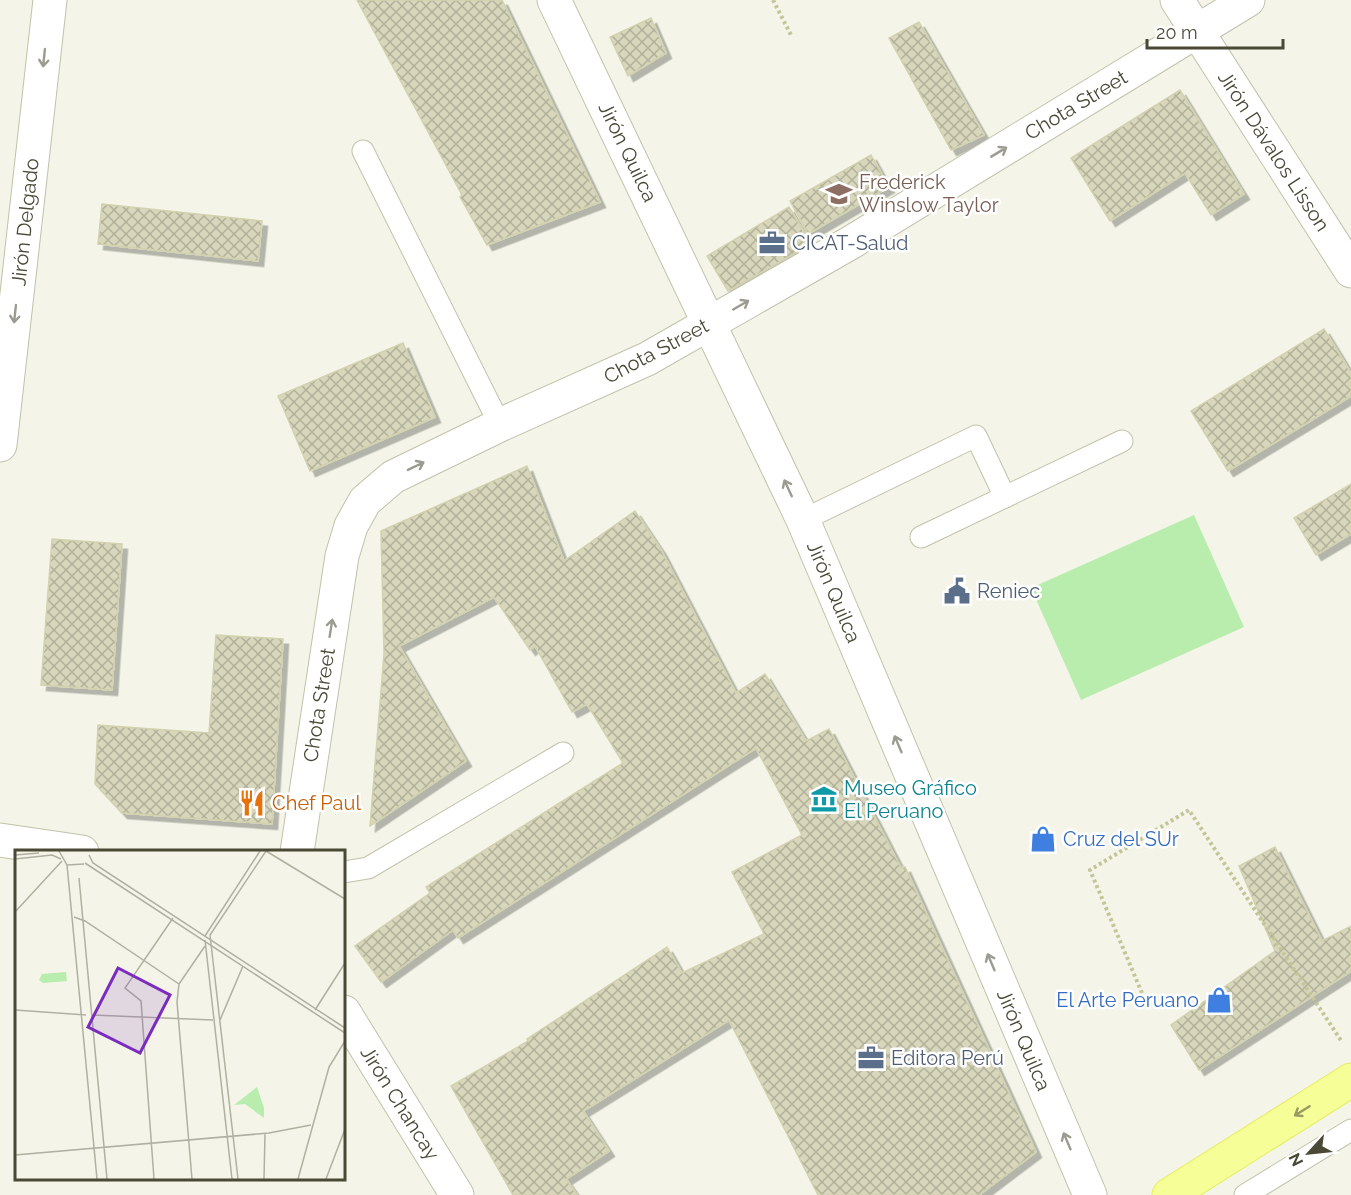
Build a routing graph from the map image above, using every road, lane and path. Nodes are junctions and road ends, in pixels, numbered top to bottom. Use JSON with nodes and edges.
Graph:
{"nodes":[{"id":1,"x":50,"y":0,"type":"edge"},
{"id":2,"x":554,"y":0,"type":"edge"},
{"id":3,"x":773,"y":0,"type":"edge"},
{"id":4,"x":1177,"y":0,"type":"edge"},
{"id":5,"x":1248,"y":0,"type":"edge"},
{"id":6,"x":1197,"y":31,"type":"junction"},
{"id":7,"x":792,"y":38,"type":"dead end"},
{"id":8,"x":363,"y":150,"type":"dead end"},
{"id":9,"x":1351,"y":271,"type":"edge"},
{"id":10,"x":710,"y":323,"type":"junction"},
{"id":11,"x":500,"y":425,"type":"junction"},
{"id":12,"x":1122,"y":441,"type":"dead end"},
{"id":13,"x":0,"y":445,"type":"edge"},
{"id":14,"x":1005,"y":497,"type":"junction"},
{"id":15,"x":803,"y":520,"type":"junction"},
{"id":16,"x":921,"y":537,"type":"dead end"},
{"id":17,"x":563,"y":753,"type":"dead end"},
{"id":18,"x":0,"y":840,"type":"edge"},
{"id":19,"x":68,"y":850,"type":"edge"},
{"id":20,"x":297,"y":850,"type":"edge"},
{"id":21,"x":345,"y":872,"type":"edge"},
{"id":22,"x":1142,"y":993,"type":"dead end"},
{"id":23,"x":345,"y":1014,"type":"edge"},
{"id":24,"x":1344,"y":1047,"type":"dead end"},
{"id":25,"x":1351,"y":1080,"type":"edge"},
{"id":26,"x":1351,"y":1130,"type":"edge"},
{"id":27,"x":457,"y":1195,"type":"edge"},
{"id":28,"x":1090,"y":1195,"type":"edge"},
{"id":29,"x":1169,"y":1195,"type":"edge"},
{"id":30,"x":1245,"y":1195,"type":"edge"}],
"edges":[{"from":1,"to":13,"type":"street","name":"Jirón Delgado","one_way":true},
{"from":2,"to":10,"type":"street","name":"Jirón Quilca"},
{"from":3,"to":7,"type":"path"},
{"from":4,"to":6,"type":"street","name":"Jirón Dávalos Lisson"},
{"from":5,"to":6,"type":"street","name":"Chota Street"},
{"from":6,"to":9,"type":"street","name":"Jirón Dávalos Lisson"},
{"from":10,"to":6,"type":"street","name":"Chota Street","one_way":true},
{"from":8,"to":11,"type":"lane"},
{"from":10,"to":11,"type":"street","name":"Chota Street"},
{"from":15,"to":10,"type":"street","name":"Jirón Quilca","one_way":true},
{"from":20,"to":11,"type":"street","name":"Chota Street","one_way":true},
{"from":12,"to":14,"type":"lane"},
{"from":14,"to":15,"type":"lane"},
{"from":14,"to":16,"type":"lane"},
{"from":28,"to":15,"type":"street","name":"Jirón Quilca","one_way":true},
{"from":17,"to":21,"type":"lane"},
{"from":18,"to":19,"type":"street"},
{"from":22,"to":24,"type":"path"},
{"from":23,"to":27,"type":"street","name":"Jirón Chancay"},
{"from":25,"to":29,"type":"main road","one_way":true},
{"from":26,"to":30,"type":"lane"}]}
